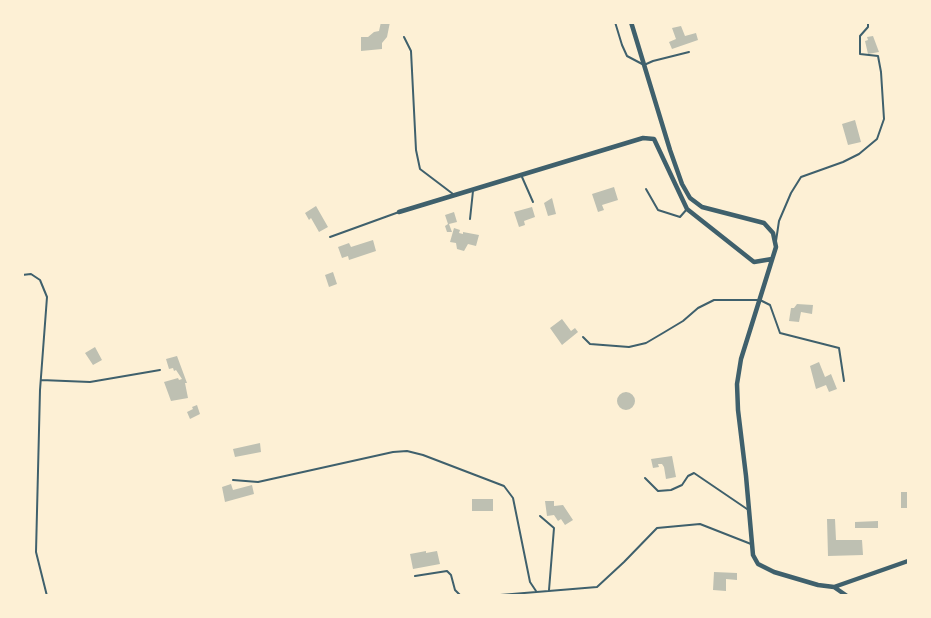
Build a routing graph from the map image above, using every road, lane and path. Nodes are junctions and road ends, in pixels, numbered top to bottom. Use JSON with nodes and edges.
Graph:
{"nodes":[{"id":1,"x":615,"y":22,"type":"edge"},
{"id":2,"x":631,"y":22,"type":"edge"},
{"id":3,"x":867,"y":22,"type":"edge"},
{"id":4,"x":404,"y":37,"type":"dead end"},
{"id":5,"x":689,"y":52,"type":"dead end"},
{"id":6,"x":645,"y":65,"type":"junction"},
{"id":7,"x":521,"y":174,"type":"junction"},
{"id":8,"x":474,"y":188,"type":"junction"},
{"id":9,"x":646,"y":189,"type":"dead end"},
{"id":10,"x":453,"y":194,"type":"junction"},
{"id":11,"x":533,"y":202,"type":"dead end"},
{"id":12,"x":687,"y":209,"type":"junction"},
{"id":13,"x":399,"y":212,"type":"joint"},
{"id":14,"x":470,"y":219,"type":"dead end"},
{"id":15,"x":330,"y":237,"type":"dead end"},
{"id":16,"x":776,"y":247,"type":"junction"},
{"id":17,"x":772,"y":259,"type":"junction"},
{"id":18,"x":22,"y":275,"type":"edge"},
{"id":19,"x":760,"y":300,"type":"junction"},
{"id":20,"x":583,"y":338,"type":"dead end"},
{"id":21,"x":160,"y":370,"type":"dead end"},
{"id":22,"x":41,"y":380,"type":"junction"},
{"id":23,"x":844,"y":381,"type":"dead end"},
{"id":24,"x":645,"y":478,"type":"dead end"},
{"id":25,"x":233,"y":480,"type":"dead end"},
{"id":26,"x":750,"y":510,"type":"junction"},
{"id":27,"x":540,"y":516,"type":"dead end"},
{"id":28,"x":753,"y":545,"type":"junction"},
{"id":29,"x":909,"y":561,"type":"edge"},
{"id":30,"x":415,"y":576,"type":"dead end"},
{"id":31,"x":834,"y":586,"type":"junction"},
{"id":32,"x":549,"y":590,"type":"junction"},
{"id":33,"x":536,"y":591,"type":"junction"},
{"id":34,"x":46,"y":596,"type":"edge"},
{"id":35,"x":460,"y":596,"type":"edge"},
{"id":36,"x":488,"y":596,"type":"edge"},
{"id":37,"x":846,"y":596,"type":"edge"}],
"edges":[{"from":1,"to":6,"type":"lane"},
{"from":2,"to":6,"type":"street"},
{"from":3,"to":16,"type":"lane"},
{"from":4,"to":10,"type":"lane"},
{"from":5,"to":6,"type":"lane"},
{"from":6,"to":16,"type":"street"},
{"from":7,"to":8,"type":"street"},
{"from":7,"to":11,"type":"lane"},
{"from":7,"to":12,"type":"street"},
{"from":8,"to":10,"type":"street"},
{"from":8,"to":14,"type":"lane"},
{"from":9,"to":12,"type":"lane"},
{"from":10,"to":13,"type":"street"},
{"from":12,"to":17,"type":"street"},
{"from":13,"to":15,"type":"lane"},
{"from":16,"to":17,"type":"street"},
{"from":17,"to":19,"type":"street"},
{"from":18,"to":22,"type":"lane"},
{"from":19,"to":20,"type":"lane"},
{"from":19,"to":23,"type":"lane"},
{"from":19,"to":26,"type":"street"},
{"from":21,"to":22,"type":"lane"},
{"from":22,"to":34,"type":"lane"},
{"from":24,"to":26,"type":"lane"},
{"from":25,"to":33,"type":"lane"},
{"from":26,"to":28,"type":"street"},
{"from":27,"to":32,"type":"lane"},
{"from":28,"to":31,"type":"street"},
{"from":28,"to":32,"type":"lane"},
{"from":29,"to":31,"type":"street"},
{"from":30,"to":35,"type":"lane"},
{"from":31,"to":37,"type":"street"},
{"from":32,"to":33,"type":"lane"},
{"from":33,"to":36,"type":"lane"}]}
